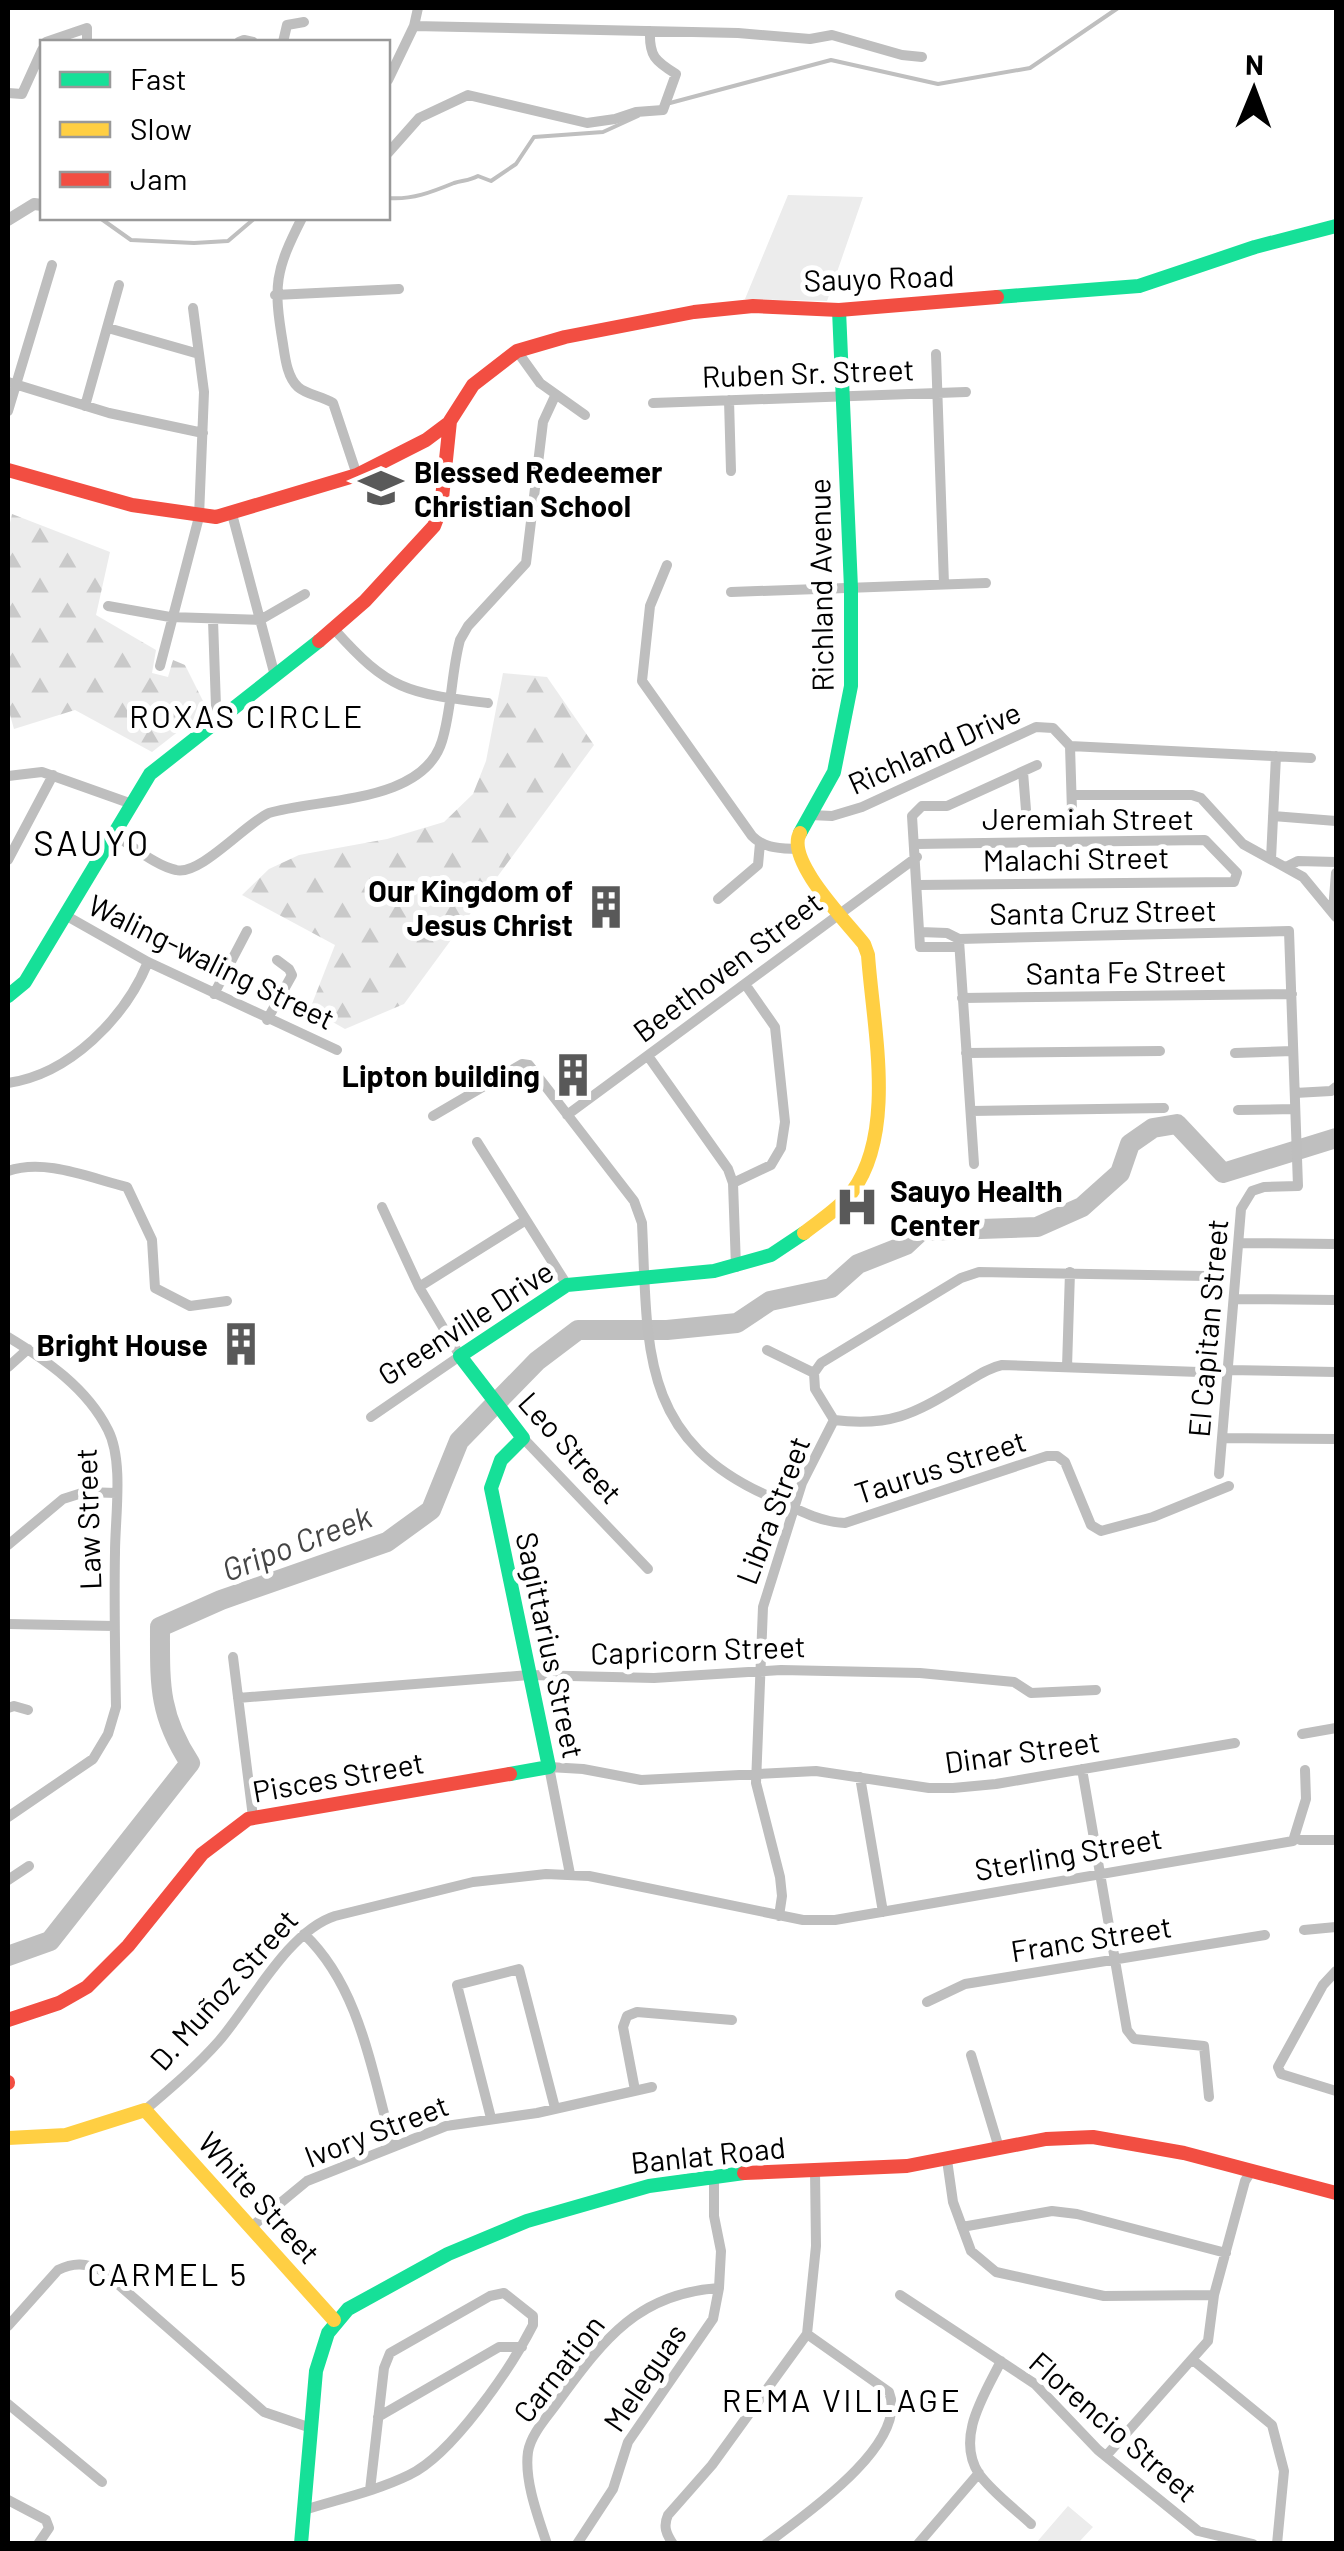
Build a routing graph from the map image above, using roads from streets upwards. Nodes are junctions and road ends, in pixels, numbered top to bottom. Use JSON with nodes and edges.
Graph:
{"nodes":[{"id":1,"x":418,"y":8,"type":"edge"},
{"id":2,"x":304,"y":22,"type":"dead end"},
{"id":3,"x":414,"y":26,"type":"junction"},
{"id":4,"x":650,"y":31,"type":"junction"},
{"id":5,"x":52,"y":40,"type":"edge"},
{"id":6,"x":88,"y":40,"type":"edge"},
{"id":7,"x":283,"y":40,"type":"edge"},
{"id":8,"x":40,"y":54,"type":"edge"},
{"id":9,"x":922,"y":57,"type":"dead end"},
{"id":10,"x":390,"y":76,"type":"edge"},
{"id":11,"x":8,"y":93,"type":"edge"},
{"id":12,"x":390,"y":151,"type":"edge"},
{"id":13,"x":301,"y":220,"type":"edge"},
{"id":14,"x":1336,"y":226,"type":"edge"},
{"id":15,"x":52,"y":266,"type":"dead end"},
{"id":16,"x":118,"y":285,"type":"dead end"},
{"id":17,"x":399,"y":290,"type":"dead end"},
{"id":18,"x":275,"y":296,"type":"junction"},
{"id":19,"x":193,"y":308,"type":"dead end"},
{"id":20,"x":840,"y":310,"type":"junction"},
{"id":21,"x":108,"y":328,"type":"junction"},
{"id":22,"x":517,"y":351,"type":"junction"},
{"id":23,"x":199,"y":354,"type":"junction"},
{"id":24,"x":936,"y":354,"type":"dead end"},
{"id":25,"x":12,"y":383,"type":"edge"},
{"id":26,"x":966,"y":392,"type":"dead end"},
{"id":27,"x":938,"y":393,"type":"junction"},
{"id":28,"x":555,"y":396,"type":"junction"},
{"id":29,"x":843,"y":396,"type":"junction"},
{"id":30,"x":728,"y":400,"type":"junction"},
{"id":31,"x":653,"y":403,"type":"dead end"},
{"id":32,"x":85,"y":406,"type":"junction"},
{"id":33,"x":8,"y":411,"type":"edge"},
{"id":34,"x":586,"y":415,"type":"dead end"},
{"id":35,"x":450,"y":421,"type":"junction"},
{"id":36,"x":203,"y":433,"type":"junction"},
{"id":37,"x":8,"y":470,"type":"edge"},
{"id":38,"x":731,"y":470,"type":"dead end"},
{"id":39,"x":357,"y":475,"type":"junction"},
{"id":40,"x":232,"y":514,"type":"junction"},
{"id":41,"x":198,"y":517,"type":"junction"},
{"id":42,"x":667,"y":565,"type":"dead end"},
{"id":43,"x":986,"y":583,"type":"dead end"},
{"id":44,"x":944,"y":584,"type":"junction"},
{"id":45,"x":851,"y":588,"type":"junction"},
{"id":46,"x":731,"y":592,"type":"dead end"},
{"id":47,"x":305,"y":594,"type":"dead end"},
{"id":48,"x":108,"y":606,"type":"dead end"},
{"id":49,"x":170,"y":617,"type":"junction"},
{"id":50,"x":213,"y":620,"type":"junction"},
{"id":51,"x":260,"y":620,"type":"junction"},
{"id":52,"x":334,"y":629,"type":"junction"},
{"id":53,"x":160,"y":666,"type":"dead end"},
{"id":54,"x":275,"y":676,"type":"junction"},
{"id":55,"x":448,"y":698,"type":"junction"},
{"id":56,"x":488,"y":703,"type":"dead end"},
{"id":57,"x":222,"y":718,"type":"junction"},
{"id":58,"x":1070,"y":746,"type":"junction"},
{"id":59,"x":1276,"y":756,"type":"junction"},
{"id":60,"x":1311,"y":758,"type":"dead end"},
{"id":61,"x":1037,"y":765,"type":"dead end"},
{"id":62,"x":1023,"y":772,"type":"junction"},
{"id":63,"x":53,"y":775,"type":"junction"},
{"id":64,"x":8,"y":776,"type":"edge"},
{"id":65,"x":1072,"y":795,"type":"junction"},
{"id":66,"x":132,"y":804,"type":"junction"},
{"id":67,"x":1026,"y":810,"type":"dead end"},
{"id":68,"x":1072,"y":812,"type":"dead end"},
{"id":69,"x":810,"y":815,"type":"junction"},
{"id":70,"x":1273,"y":816,"type":"junction"},
{"id":71,"x":1336,"y":821,"type":"edge"},
{"id":72,"x":114,"y":835,"type":"junction"},
{"id":73,"x":760,"y":843,"type":"junction"},
{"id":74,"x":916,"y":844,"type":"junction"},
{"id":75,"x":795,"y":849,"type":"junction"},
{"id":76,"x":916,"y":857,"type":"junction"},
{"id":77,"x":1271,"y":858,"type":"junction"},
{"id":78,"x":8,"y":860,"type":"edge"},
{"id":79,"x":1336,"y":862,"type":"edge"},
{"id":80,"x":1286,"y":867,"type":"junction"},
{"id":81,"x":1336,"y":873,"type":"edge"},
{"id":82,"x":1234,"y":882,"type":"joint"},
{"id":83,"x":918,"y":885,"type":"junction"},
{"id":84,"x":718,"y":899,"type":"dead end"},
{"id":85,"x":841,"y":913,"type":"junction"},
{"id":86,"x":65,"y":915,"type":"junction"},
{"id":87,"x":1335,"y":915,"type":"edge"},
{"id":88,"x":247,"y":931,"type":"dead end"},
{"id":89,"x":1289,"y":931,"type":"joint"},
{"id":90,"x":920,"y":932,"type":"junction"},
{"id":91,"x":959,"y":943,"type":"junction"},
{"id":92,"x":276,"y":960,"type":"dead end"},
{"id":93,"x":148,"y":962,"type":"junction"},
{"id":94,"x":744,"y":984,"type":"junction"},
{"id":95,"x":214,"y":994,"type":"junction"},
{"id":96,"x":1292,"y":994,"type":"junction"},
{"id":97,"x":8,"y":996,"type":"edge"},
{"id":98,"x":962,"y":998,"type":"junction"},
{"id":99,"x":267,"y":1020,"type":"junction"},
{"id":100,"x":337,"y":1050,"type":"dead end"},
{"id":101,"x":1160,"y":1051,"type":"dead end"},
{"id":102,"x":1293,"y":1051,"type":"junction"},
{"id":103,"x":966,"y":1052,"type":"junction"},
{"id":104,"x":1235,"y":1053,"type":"dead end"},
{"id":105,"x":648,"y":1056,"type":"junction"},
{"id":106,"x":8,"y":1084,"type":"edge"},
{"id":107,"x":1336,"y":1087,"type":"edge"},
{"id":108,"x":1295,"y":1093,"type":"junction"},
{"id":109,"x":1164,"y":1108,"type":"dead end"},
{"id":110,"x":1296,"y":1108,"type":"junction"},
{"id":111,"x":1238,"y":1110,"type":"dead end"},
{"id":112,"x":971,"y":1111,"type":"junction"},
{"id":113,"x":567,"y":1115,"type":"junction"},
{"id":114,"x":433,"y":1116,"type":"dead end"},
{"id":115,"x":477,"y":1142,"type":"dead end"},
{"id":116,"x":974,"y":1164,"type":"dead end"},
{"id":117,"x":8,"y":1172,"type":"edge"},
{"id":118,"x":733,"y":1184,"type":"junction"},
{"id":119,"x":382,"y":1207,"type":"dead end"},
{"id":120,"x":526,"y":1220,"type":"junction"},
{"id":121,"x":1239,"y":1243,"type":"junction"},
{"id":122,"x":1336,"y":1244,"type":"edge"},
{"id":123,"x":736,"y":1268,"type":"junction"},
{"id":124,"x":1070,"y":1272,"type":"junction"},
{"id":125,"x":1207,"y":1276,"type":"dead end"},
{"id":126,"x":644,"y":1278,"type":"junction"},
{"id":127,"x":567,"y":1285,"type":"junction"},
{"id":128,"x":419,"y":1287,"type":"junction"},
{"id":129,"x":1235,"y":1299,"type":"junction"},
{"id":130,"x":227,"y":1300,"type":"dead end"},
{"id":131,"x":1336,"y":1300,"type":"edge"},
{"id":132,"x":8,"y":1336,"type":"edge"},
{"id":133,"x":28,"y":1350,"type":"junction"},
{"id":134,"x":767,"y":1350,"type":"dead end"},
{"id":135,"x":460,"y":1356,"type":"junction"},
{"id":136,"x":8,"y":1367,"type":"edge"},
{"id":137,"x":1066,"y":1367,"type":"junction"},
{"id":138,"x":1228,"y":1370,"type":"junction"},
{"id":139,"x":1198,"y":1372,"type":"dead end"},
{"id":140,"x":1336,"y":1372,"type":"edge"},
{"id":141,"x":814,"y":1373,"type":"junction"},
{"id":142,"x":371,"y":1417,"type":"dead end"},
{"id":143,"x":834,"y":1420,"type":"junction"},
{"id":144,"x":523,"y":1438,"type":"junction"},
{"id":145,"x":1222,"y":1438,"type":"junction"},
{"id":146,"x":1336,"y":1439,"type":"edge"},
{"id":147,"x":1219,"y":1474,"type":"dead end"},
{"id":148,"x":1229,"y":1486,"type":"dead end"},
{"id":149,"x":116,"y":1493,"type":"junction"},
{"id":150,"x":793,"y":1507,"type":"junction"},
{"id":151,"x":8,"y":1545,"type":"edge"},
{"id":152,"x":648,"y":1570,"type":"dead end"},
{"id":153,"x":8,"y":1624,"type":"edge"},
{"id":154,"x":114,"y":1626,"type":"junction"},
{"id":155,"x":233,"y":1656,"type":"dead end"},
{"id":156,"x":760,"y":1670,"type":"junction"},
{"id":157,"x":529,"y":1675,"type":"junction"},
{"id":158,"x":1096,"y":1690,"type":"dead end"},
{"id":159,"x":238,"y":1698,"type":"junction"},
{"id":160,"x":8,"y":1708,"type":"edge"},
{"id":161,"x":28,"y":1710,"type":"dead end"},
{"id":162,"x":1336,"y":1728,"type":"edge"},
{"id":163,"x":1302,"y":1734,"type":"dead end"},
{"id":164,"x":1235,"y":1743,"type":"dead end"},
{"id":165,"x":549,"y":1767,"type":"junction"},
{"id":166,"x":1082,"y":1769,"type":"junction"},
{"id":167,"x":1304,"y":1770,"type":"dead end"},
{"id":168,"x":755,"y":1773,"type":"junction"},
{"id":169,"x":860,"y":1777,"type":"junction"},
{"id":170,"x":8,"y":1817,"type":"edge"},
{"id":171,"x":253,"y":1818,"type":"junction"},
{"id":172,"x":1300,"y":1840,"type":"dead end"},
{"id":173,"x":1336,"y":1840,"type":"edge"},
{"id":174,"x":29,"y":1866,"type":"dead end"},
{"id":175,"x":1100,"y":1873,"type":"junction"},
{"id":176,"x":570,"y":1874,"type":"junction"},
{"id":177,"x":8,"y":1880,"type":"edge"},
{"id":178,"x":883,"y":1912,"type":"junction"},
{"id":179,"x":780,"y":1916,"type":"junction"},
{"id":180,"x":1336,"y":1927,"type":"edge"},
{"id":181,"x":1304,"y":1930,"type":"dead end"},
{"id":182,"x":304,"y":1934,"type":"junction"},
{"id":183,"x":1266,"y":1935,"type":"dead end"},
{"id":184,"x":1115,"y":1960,"type":"junction"},
{"id":185,"x":1336,"y":1971,"type":"edge"},
{"id":186,"x":927,"y":2002,"type":"dead end"},
{"id":187,"x":8,"y":2020,"type":"edge"},
{"id":188,"x":732,"y":2020,"type":"dead end"},
{"id":189,"x":970,"y":2054,"type":"dead end"},
{"id":190,"x":652,"y":2087,"type":"dead end"},
{"id":191,"x":635,"y":2090,"type":"junction"},
{"id":192,"x":1336,"y":2091,"type":"edge"},
{"id":193,"x":1208,"y":2097,"type":"dead end"},
{"id":194,"x":555,"y":2108,"type":"junction"},
{"id":195,"x":145,"y":2110,"type":"junction"},
{"id":196,"x":492,"y":2118,"type":"junction"},
{"id":197,"x":8,"y":2138,"type":"edge"},
{"id":198,"x":393,"y":2147,"type":"junction"},
{"id":199,"x":998,"y":2148,"type":"junction"},
{"id":200,"x":948,"y":2160,"type":"junction"},
{"id":201,"x":815,"y":2171,"type":"junction"},
{"id":202,"x":1250,"y":2173,"type":"junction"},
{"id":203,"x":714,"y":2176,"type":"junction"},
{"id":204,"x":1336,"y":2192,"type":"edge"},
{"id":205,"x":962,"y":2227,"type":"junction"},
{"id":206,"x":250,"y":2228,"type":"junction"},
{"id":207,"x":1226,"y":2253,"type":"junction"},
{"id":208,"x":719,"y":2288,"type":"junction"},
{"id":209,"x":900,"y":2295,"type":"dead end"},
{"id":210,"x":1214,"y":2295,"type":"junction"},
{"id":211,"x":334,"y":2320,"type":"junction"},
{"id":212,"x":8,"y":2326,"type":"edge"},
{"id":213,"x":807,"y":2334,"type":"junction"},
{"id":214,"x":522,"y":2347,"type":"junction"},
{"id":215,"x":1194,"y":2360,"type":"junction"},
{"id":216,"x":1000,"y":2362,"type":"junction"},
{"id":217,"x":8,"y":2404,"type":"edge"},
{"id":218,"x":378,"y":2417,"type":"junction"},
{"id":219,"x":311,"y":2428,"type":"junction"},
{"id":220,"x":1106,"y":2456,"type":"junction"},
{"id":221,"x":979,"y":2473,"type":"junction"},
{"id":222,"x":102,"y":2482,"type":"dead end"},
{"id":223,"x":370,"y":2490,"type":"junction"},
{"id":224,"x":8,"y":2500,"type":"edge"},
{"id":225,"x":304,"y":2510,"type":"junction"},
{"id":226,"x":1031,"y":2524,"type":"dead end"},
{"id":227,"x":38,"y":2544,"type":"edge"},
{"id":228,"x":301,"y":2544,"type":"edge"},
{"id":229,"x":547,"y":2544,"type":"edge"},
{"id":230,"x":577,"y":2544,"type":"edge"},
{"id":231,"x":673,"y":2544,"type":"edge"},
{"id":232,"x":766,"y":2544,"type":"edge"},
{"id":233,"x":918,"y":2544,"type":"edge"},
{"id":234,"x":1253,"y":2544,"type":"edge"},
{"id":235,"x":1276,"y":2544,"type":"edge"}],
"edges":[{"from":1,"to":3,"type":"street"},
{"from":2,"to":7,"type":"street"},
{"from":3,"to":4,"type":"street"},
{"from":3,"to":10,"type":"street"},
{"from":4,"to":9,"type":"street"},
{"from":4,"to":12,"type":"street"},
{"from":5,"to":6,"type":"street"},
{"from":8,"to":11,"type":"street"},
{"from":13,"to":18,"type":"street"},
{"from":14,"to":20,"type":"street","name":"Sauyo Road"},
{"from":15,"to":25,"type":"street"},
{"from":16,"to":21,"type":"street"},
{"from":17,"to":18,"type":"street"},
{"from":18,"to":39,"type":"street"},
{"from":19,"to":23,"type":"street"},
{"from":20,"to":22,"type":"street","name":"Sauyo Road"},
{"from":20,"to":29,"type":"street","name":"Richland Avenue"},
{"from":21,"to":23,"type":"street"},
{"from":21,"to":32,"type":"street"},
{"from":22,"to":28,"type":"street"},
{"from":22,"to":35,"type":"street","name":"Sauyo Road"},
{"from":23,"to":36,"type":"street"},
{"from":24,"to":27,"type":"street"},
{"from":25,"to":32,"type":"street"},
{"from":25,"to":33,"type":"street"},
{"from":26,"to":27,"type":"street","name":"Ruben Sr. Street"},
{"from":27,"to":29,"type":"street","name":"Ruben Sr. Street"},
{"from":27,"to":44,"type":"street"},
{"from":28,"to":34,"type":"street"},
{"from":28,"to":55,"type":"street"},
{"from":29,"to":30,"type":"street","name":"Ruben Sr. Street"},
{"from":29,"to":45,"type":"street","name":"Richland Avenue"},
{"from":30,"to":31,"type":"street","name":"Ruben Sr. Street"},
{"from":30,"to":38,"type":"street"},
{"from":32,"to":36,"type":"street"},
{"from":35,"to":39,"type":"street"},
{"from":35,"to":52,"type":"street"},
{"from":36,"to":41,"type":"street"},
{"from":37,"to":41,"type":"street"},
{"from":39,"to":40,"type":"street"},
{"from":40,"to":41,"type":"street"},
{"from":40,"to":51,"type":"street"},
{"from":41,"to":49,"type":"street"},
{"from":42,"to":73,"type":"street"},
{"from":43,"to":44,"type":"street"},
{"from":44,"to":45,"type":"street"},
{"from":45,"to":46,"type":"street"},
{"from":45,"to":69,"type":"street","name":"Richland Avenue"},
{"from":47,"to":51,"type":"street"},
{"from":48,"to":49,"type":"street"},
{"from":49,"to":50,"type":"street"},
{"from":49,"to":53,"type":"street"},
{"from":50,"to":51,"type":"street"},
{"from":50,"to":57,"type":"street"},
{"from":51,"to":54,"type":"street"},
{"from":52,"to":54,"type":"street"},
{"from":52,"to":55,"type":"street"},
{"from":54,"to":57,"type":"street"},
{"from":55,"to":56,"type":"street"},
{"from":55,"to":72,"type":"street"},
{"from":57,"to":66,"type":"street"},
{"from":58,"to":59,"type":"street"},
{"from":58,"to":65,"type":"street"},
{"from":58,"to":69,"type":"street","name":"Richland Drive"},
{"from":59,"to":60,"type":"street"},
{"from":59,"to":70,"type":"street"},
{"from":61,"to":62,"type":"street"},
{"from":62,"to":67,"type":"street"},
{"from":62,"to":74,"type":"street"},
{"from":63,"to":64,"type":"street"},
{"from":63,"to":66,"type":"street"},
{"from":63,"to":78,"type":"street"},
{"from":65,"to":68,"type":"street"},
{"from":65,"to":77,"type":"street"},
{"from":66,"to":72,"type":"street"},
{"from":69,"to":75,"type":"street","name":"Richland Avenue"},
{"from":70,"to":71,"type":"street"},
{"from":70,"to":77,"type":"street"},
{"from":72,"to":86,"type":"street"},
{"from":73,"to":75,"type":"street"},
{"from":73,"to":84,"type":"street"},
{"from":74,"to":76,"type":"street"},
{"from":74,"to":82,"type":"street","name":"Jeremiah Street"},
{"from":75,"to":85,"type":"street","name":"Greenville Drive"},
{"from":76,"to":83,"type":"street"},
{"from":76,"to":85,"type":"street","name":"Beethoven Street"},
{"from":77,"to":80,"type":"street"},
{"from":79,"to":80,"type":"street"},
{"from":80,"to":87,"type":"street"},
{"from":81,"to":87,"type":"street"},
{"from":82,"to":83,"type":"street","name":"Malachi Street"},
{"from":83,"to":90,"type":"street"},
{"from":85,"to":94,"type":"street","name":"Beethoven Street"},
{"from":85,"to":123,"type":"street","name":"Greenville Drive"},
{"from":86,"to":93,"type":"street","name":"Waling-waling Street"},
{"from":86,"to":97,"type":"street"},
{"from":88,"to":95,"type":"street"},
{"from":89,"to":91,"type":"street","name":"Santa Cruz Street"},
{"from":89,"to":96,"type":"street","name":"El Capitan Street"},
{"from":90,"to":91,"type":"street","name":"Santa Cruz Street"},
{"from":90,"to":91,"type":"street","name":"Santa Cruz Street"},
{"from":91,"to":98,"type":"street"},
{"from":92,"to":99,"type":"street"},
{"from":93,"to":95,"type":"street","name":"Waling-waling Street"},
{"from":93,"to":106,"type":"street"},
{"from":94,"to":105,"type":"street","name":"Beethoven Street"},
{"from":94,"to":118,"type":"street"},
{"from":95,"to":99,"type":"street","name":"Waling-waling Street"},
{"from":96,"to":98,"type":"street","name":"Santa Fe Street"},
{"from":96,"to":102,"type":"street","name":"El Capitan Street"},
{"from":98,"to":103,"type":"street"},
{"from":99,"to":100,"type":"street","name":"Waling-waling Street"},
{"from":101,"to":103,"type":"street"},
{"from":102,"to":104,"type":"street"},
{"from":102,"to":108,"type":"street","name":"El Capitan Street"},
{"from":103,"to":112,"type":"street"},
{"from":105,"to":113,"type":"street","name":"Beethoven Street"},
{"from":105,"to":118,"type":"street"},
{"from":107,"to":108,"type":"street"},
{"from":108,"to":110,"type":"street","name":"El Capitan Street"},
{"from":109,"to":112,"type":"street"},
{"from":110,"to":111,"type":"street"},
{"from":110,"to":121,"type":"street","name":"El Capitan Street"},
{"from":112,"to":116,"type":"street"},
{"from":113,"to":114,"type":"street","name":"Taurus Street"},
{"from":113,"to":126,"type":"street","name":"Taurus Street"},
{"from":115,"to":120,"type":"street"},
{"from":117,"to":130,"type":"street"},
{"from":118,"to":123,"type":"street"},
{"from":119,"to":128,"type":"street"},
{"from":120,"to":127,"type":"street"},
{"from":120,"to":128,"type":"street"},
{"from":121,"to":122,"type":"street"},
{"from":121,"to":129,"type":"street","name":"El Capitan Street"},
{"from":123,"to":126,"type":"street","name":"Greenville Drive"},
{"from":124,"to":125,"type":"street"},
{"from":124,"to":137,"type":"street"},
{"from":124,"to":141,"type":"street"},
{"from":126,"to":127,"type":"street","name":"Greenville Drive"},
{"from":126,"to":150,"type":"street","name":"Taurus Street"},
{"from":127,"to":135,"type":"street","name":"Greenville Drive"},
{"from":128,"to":135,"type":"street"},
{"from":129,"to":131,"type":"street"},
{"from":129,"to":138,"type":"street","name":"El Capitan Street"},
{"from":132,"to":133,"type":"street","name":"Law Street"},
{"from":133,"to":136,"type":"street"},
{"from":133,"to":149,"type":"street","name":"Law Street"},
{"from":134,"to":141,"type":"street"},
{"from":135,"to":142,"type":"street","name":"Greenville Drive"},
{"from":135,"to":144,"type":"street","name":"Leo Street"},
{"from":137,"to":139,"type":"street"},
{"from":137,"to":143,"type":"street"},
{"from":138,"to":140,"type":"street"},
{"from":138,"to":145,"type":"street","name":"El Capitan Street"},
{"from":141,"to":143,"type":"street"},
{"from":143,"to":150,"type":"street","name":"Libra Street"},
{"from":144,"to":152,"type":"street","name":"Leo Street"},
{"from":144,"to":157,"type":"street","name":"Sagittarius Street"},
{"from":145,"to":146,"type":"street"},
{"from":145,"to":147,"type":"street","name":"El Capitan Street"},
{"from":148,"to":150,"type":"street","name":"Taurus Street"},
{"from":149,"to":151,"type":"street"},
{"from":149,"to":154,"type":"street","name":"Law Street"},
{"from":150,"to":156,"type":"street","name":"Libra Street"},
{"from":153,"to":154,"type":"street"},
{"from":154,"to":170,"type":"street","name":"Law Street"},
{"from":155,"to":159,"type":"street"},
{"from":156,"to":157,"type":"street","name":"Capricorn Street"},
{"from":156,"to":158,"type":"street","name":"Capricorn Street"},
{"from":156,"to":168,"type":"street","name":"Libra Street"},
{"from":157,"to":159,"type":"street","name":"Capricorn Street"},
{"from":157,"to":165,"type":"street","name":"Sagittarius Street"},
{"from":159,"to":171,"type":"street"},
{"from":160,"to":161,"type":"street"},
{"from":162,"to":163,"type":"street"},
{"from":164,"to":166,"type":"street","name":"Dinar Street"},
{"from":165,"to":168,"type":"street","name":"Pisces Street"},
{"from":165,"to":171,"type":"street","name":"Pisces Street"},
{"from":165,"to":176,"type":"street","name":"Sagittarius Street"},
{"from":166,"to":169,"type":"street","name":"Dinar Street"},
{"from":166,"to":175,"type":"street"},
{"from":167,"to":175,"type":"street","name":"Sterling Street"},
{"from":168,"to":169,"type":"street","name":"Dinar Street"},
{"from":168,"to":179,"type":"street","name":"Libra Street"},
{"from":169,"to":178,"type":"street"},
{"from":171,"to":187,"type":"street","name":"Pisces Street"},
{"from":172,"to":173,"type":"street"},
{"from":174,"to":177,"type":"street"},
{"from":175,"to":178,"type":"street","name":"Sterling Street"},
{"from":175,"to":184,"type":"street"},
{"from":176,"to":179,"type":"street","name":"D. Muñoz Street"},
{"from":176,"to":182,"type":"street","name":"D. Muñoz Street"},
{"from":178,"to":179,"type":"street","name":"Sterling Street"},
{"from":180,"to":181,"type":"street"},
{"from":182,"to":195,"type":"street","name":"D. Muñoz Street"},
{"from":182,"to":198,"type":"street"},
{"from":183,"to":184,"type":"street","name":"Franc Street"},
{"from":184,"to":186,"type":"street","name":"Franc Street"},
{"from":184,"to":193,"type":"street"},
{"from":185,"to":192,"type":"street"},
{"from":188,"to":191,"type":"street"},
{"from":189,"to":199,"type":"street"},
{"from":190,"to":191,"type":"street","name":"Ivory Street"},
{"from":191,"to":194,"type":"street","name":"Ivory Street"},
{"from":194,"to":196,"type":"street","name":"Ivory Street"},
{"from":194,"to":196,"type":"street"},
{"from":195,"to":197,"type":"street","name":"D. Muñoz Street"},
{"from":195,"to":206,"type":"street","name":"White Street"},
{"from":196,"to":198,"type":"street","name":"Ivory Street"},
{"from":198,"to":206,"type":"street","name":"Ivory Street"},
{"from":199,"to":200,"type":"street","name":"Banlat Road"},
{"from":199,"to":202,"type":"street","name":"Banlat Road"},
{"from":200,"to":201,"type":"street","name":"Banlat Road"},
{"from":200,"to":205,"type":"street"},
{"from":201,"to":203,"type":"street","name":"Banlat Road"},
{"from":201,"to":213,"type":"street"},
{"from":202,"to":204,"type":"street","name":"Banlat Road"},
{"from":202,"to":207,"type":"street"},
{"from":203,"to":208,"type":"street"},
{"from":203,"to":211,"type":"street","name":"Banlat Road"},
{"from":205,"to":207,"type":"street"},
{"from":205,"to":210,"type":"street"},
{"from":206,"to":211,"type":"street","name":"White Street"},
{"from":207,"to":210,"type":"street"},
{"from":208,"to":229,"type":"street","name":"Carnation"},
{"from":208,"to":230,"type":"street","name":"Meleguas"},
{"from":209,"to":216,"type":"street","name":"Florencio Street"},
{"from":210,"to":215,"type":"street"},
{"from":211,"to":219,"type":"street"},
{"from":212,"to":219,"type":"street"},
{"from":213,"to":231,"type":"street"},
{"from":213,"to":232,"type":"street"},
{"from":214,"to":218,"type":"street"},
{"from":214,"to":218,"type":"street"},
{"from":214,"to":223,"type":"street"},
{"from":215,"to":220,"type":"street"},
{"from":215,"to":235,"type":"street"},
{"from":216,"to":220,"type":"street","name":"Florencio Street"},
{"from":216,"to":221,"type":"street"},
{"from":217,"to":222,"type":"street"},
{"from":218,"to":223,"type":"street"},
{"from":219,"to":225,"type":"street"},
{"from":220,"to":234,"type":"street","name":"Florencio Street"},
{"from":221,"to":226,"type":"street"},
{"from":221,"to":233,"type":"street"},
{"from":223,"to":225,"type":"street"},
{"from":224,"to":227,"type":"street"},
{"from":225,"to":228,"type":"street"}]}
